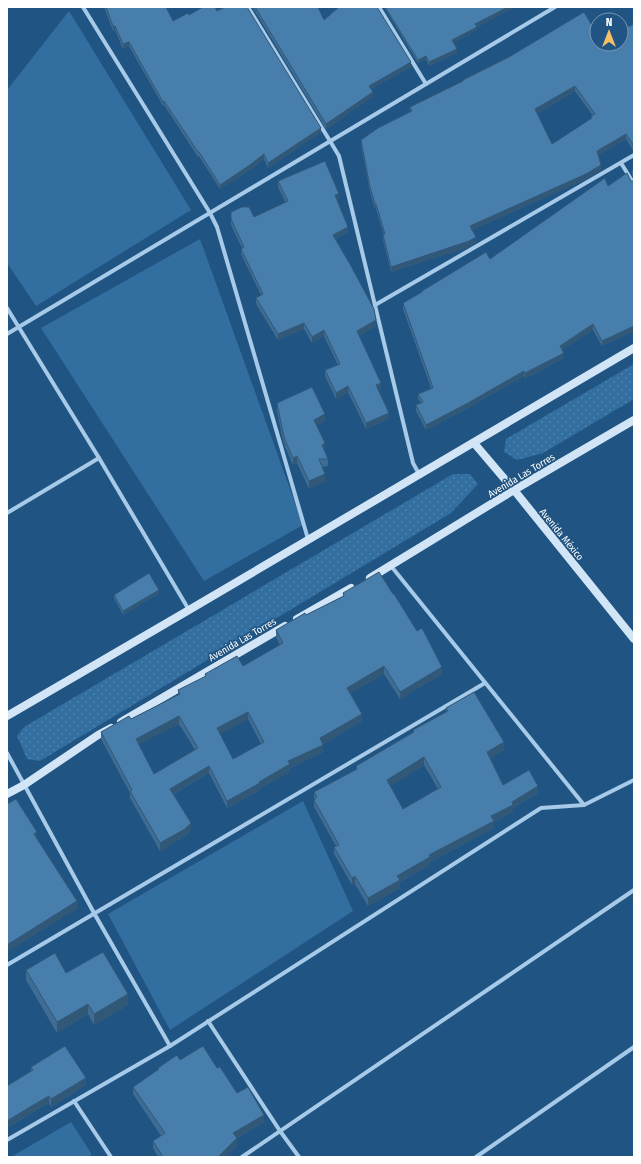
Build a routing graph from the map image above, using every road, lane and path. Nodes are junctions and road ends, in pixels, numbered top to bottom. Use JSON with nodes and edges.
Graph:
{"nodes":[{"id":1,"x":83,"y":7,"type":"edge"},
{"id":2,"x":248,"y":7,"type":"edge"},
{"id":3,"x":379,"y":7,"type":"edge"},
{"id":4,"x":555,"y":7,"type":"edge"},
{"id":5,"x":426,"y":84,"type":"junction"},
{"id":6,"x":330,"y":141,"type":"junction"},
{"id":7,"x":634,"y":155,"type":"edge"},
{"id":8,"x":621,"y":162,"type":"junction"},
{"id":9,"x":634,"y":184,"type":"edge"},
{"id":10,"x":210,"y":213,"type":"junction"},
{"id":11,"x":375,"y":305,"type":"junction"},
{"id":12,"x":7,"y":308,"type":"edge"},
{"id":13,"x":18,"y":327,"type":"junction"},
{"id":14,"x":7,"y":334,"type":"edge"},
{"id":15,"x":634,"y":348,"type":"edge"},
{"id":16,"x":634,"y":420,"type":"edge"},
{"id":17,"x":474,"y":443,"type":"junction"},
{"id":18,"x":99,"y":458,"type":"junction"},
{"id":19,"x":420,"y":475,"type":"junction"},
{"id":20,"x":514,"y":490,"type":"junction"},
{"id":21,"x":7,"y":513,"type":"edge"},
{"id":22,"x":308,"y":540,"type":"junction"},
{"id":23,"x":391,"y":566,"type":"junction"},
{"id":24,"x":189,"y":610,"type":"junction"},
{"id":25,"x":634,"y":639,"type":"edge"},
{"id":26,"x":485,"y":683,"type":"junction"},
{"id":27,"x":7,"y":716,"type":"edge"},
{"id":28,"x":7,"y":753,"type":"edge"},
{"id":29,"x":634,"y":780,"type":"edge"},
{"id":30,"x":24,"y":785,"type":"junction"},
{"id":31,"x":7,"y":794,"type":"edge"},
{"id":32,"x":584,"y":805,"type":"junction"},
{"id":33,"x":634,"y":890,"type":"edge"},
{"id":34,"x":94,"y":913,"type":"junction"},
{"id":35,"x":7,"y":965,"type":"edge"},
{"id":36,"x":208,"y":1021,"type":"junction"},
{"id":37,"x":170,"y":1046,"type":"junction"},
{"id":38,"x":634,"y":1047,"type":"edge"},
{"id":39,"x":74,"y":1102,"type":"junction"},
{"id":40,"x":280,"y":1131,"type":"junction"},
{"id":41,"x":7,"y":1140,"type":"edge"},
{"id":42,"x":111,"y":1157,"type":"edge"},
{"id":43,"x":242,"y":1157,"type":"edge"},
{"id":44,"x":299,"y":1157,"type":"edge"},
{"id":45,"x":476,"y":1157,"type":"edge"}],
"edges":[{"from":1,"to":10,"type":"street"},
{"from":2,"to":6,"type":"street"},
{"from":3,"to":5,"type":"street"},
{"from":4,"to":5,"type":"street"},
{"from":5,"to":6,"type":"street"},
{"from":6,"to":10,"type":"street"},
{"from":6,"to":11,"type":"street"},
{"from":7,"to":8,"type":"street"},
{"from":8,"to":9,"type":"street"},
{"from":8,"to":11,"type":"street"},
{"from":10,"to":13,"type":"street"},
{"from":10,"to":22,"type":"street"},
{"from":11,"to":19,"type":"street"},
{"from":12,"to":13,"type":"street"},
{"from":13,"to":14,"type":"street"},
{"from":13,"to":18,"type":"street"},
{"from":15,"to":17,"type":"street"},
{"from":16,"to":20,"type":"street","name":"Avenida Las Torres"},
{"from":17,"to":19,"type":"street"},
{"from":17,"to":20,"type":"street","name":"Avenida México"},
{"from":18,"to":21,"type":"street"},
{"from":18,"to":24,"type":"street"},
{"from":19,"to":22,"type":"street"},
{"from":20,"to":23,"type":"street","name":"Avenida Las Torres"},
{"from":20,"to":25,"type":"street","name":"Avenida México"},
{"from":22,"to":24,"type":"street"},
{"from":23,"to":26,"type":"street"},
{"from":23,"to":30,"type":"street","name":"Avenida Las Torres"},
{"from":24,"to":27,"type":"street"},
{"from":26,"to":32,"type":"street"},
{"from":26,"to":34,"type":"street"},
{"from":28,"to":30,"type":"street"},
{"from":29,"to":32,"type":"street"},
{"from":30,"to":31,"type":"street","name":"Avenida Las Torres"},
{"from":30,"to":34,"type":"street"},
{"from":32,"to":36,"type":"street"},
{"from":33,"to":40,"type":"street"},
{"from":34,"to":35,"type":"street"},
{"from":34,"to":37,"type":"street"},
{"from":36,"to":37,"type":"street"},
{"from":36,"to":40,"type":"street"},
{"from":37,"to":39,"type":"street"},
{"from":38,"to":45,"type":"street"},
{"from":39,"to":41,"type":"street"},
{"from":39,"to":42,"type":"street"},
{"from":40,"to":43,"type":"street"},
{"from":40,"to":44,"type":"street"}]}
